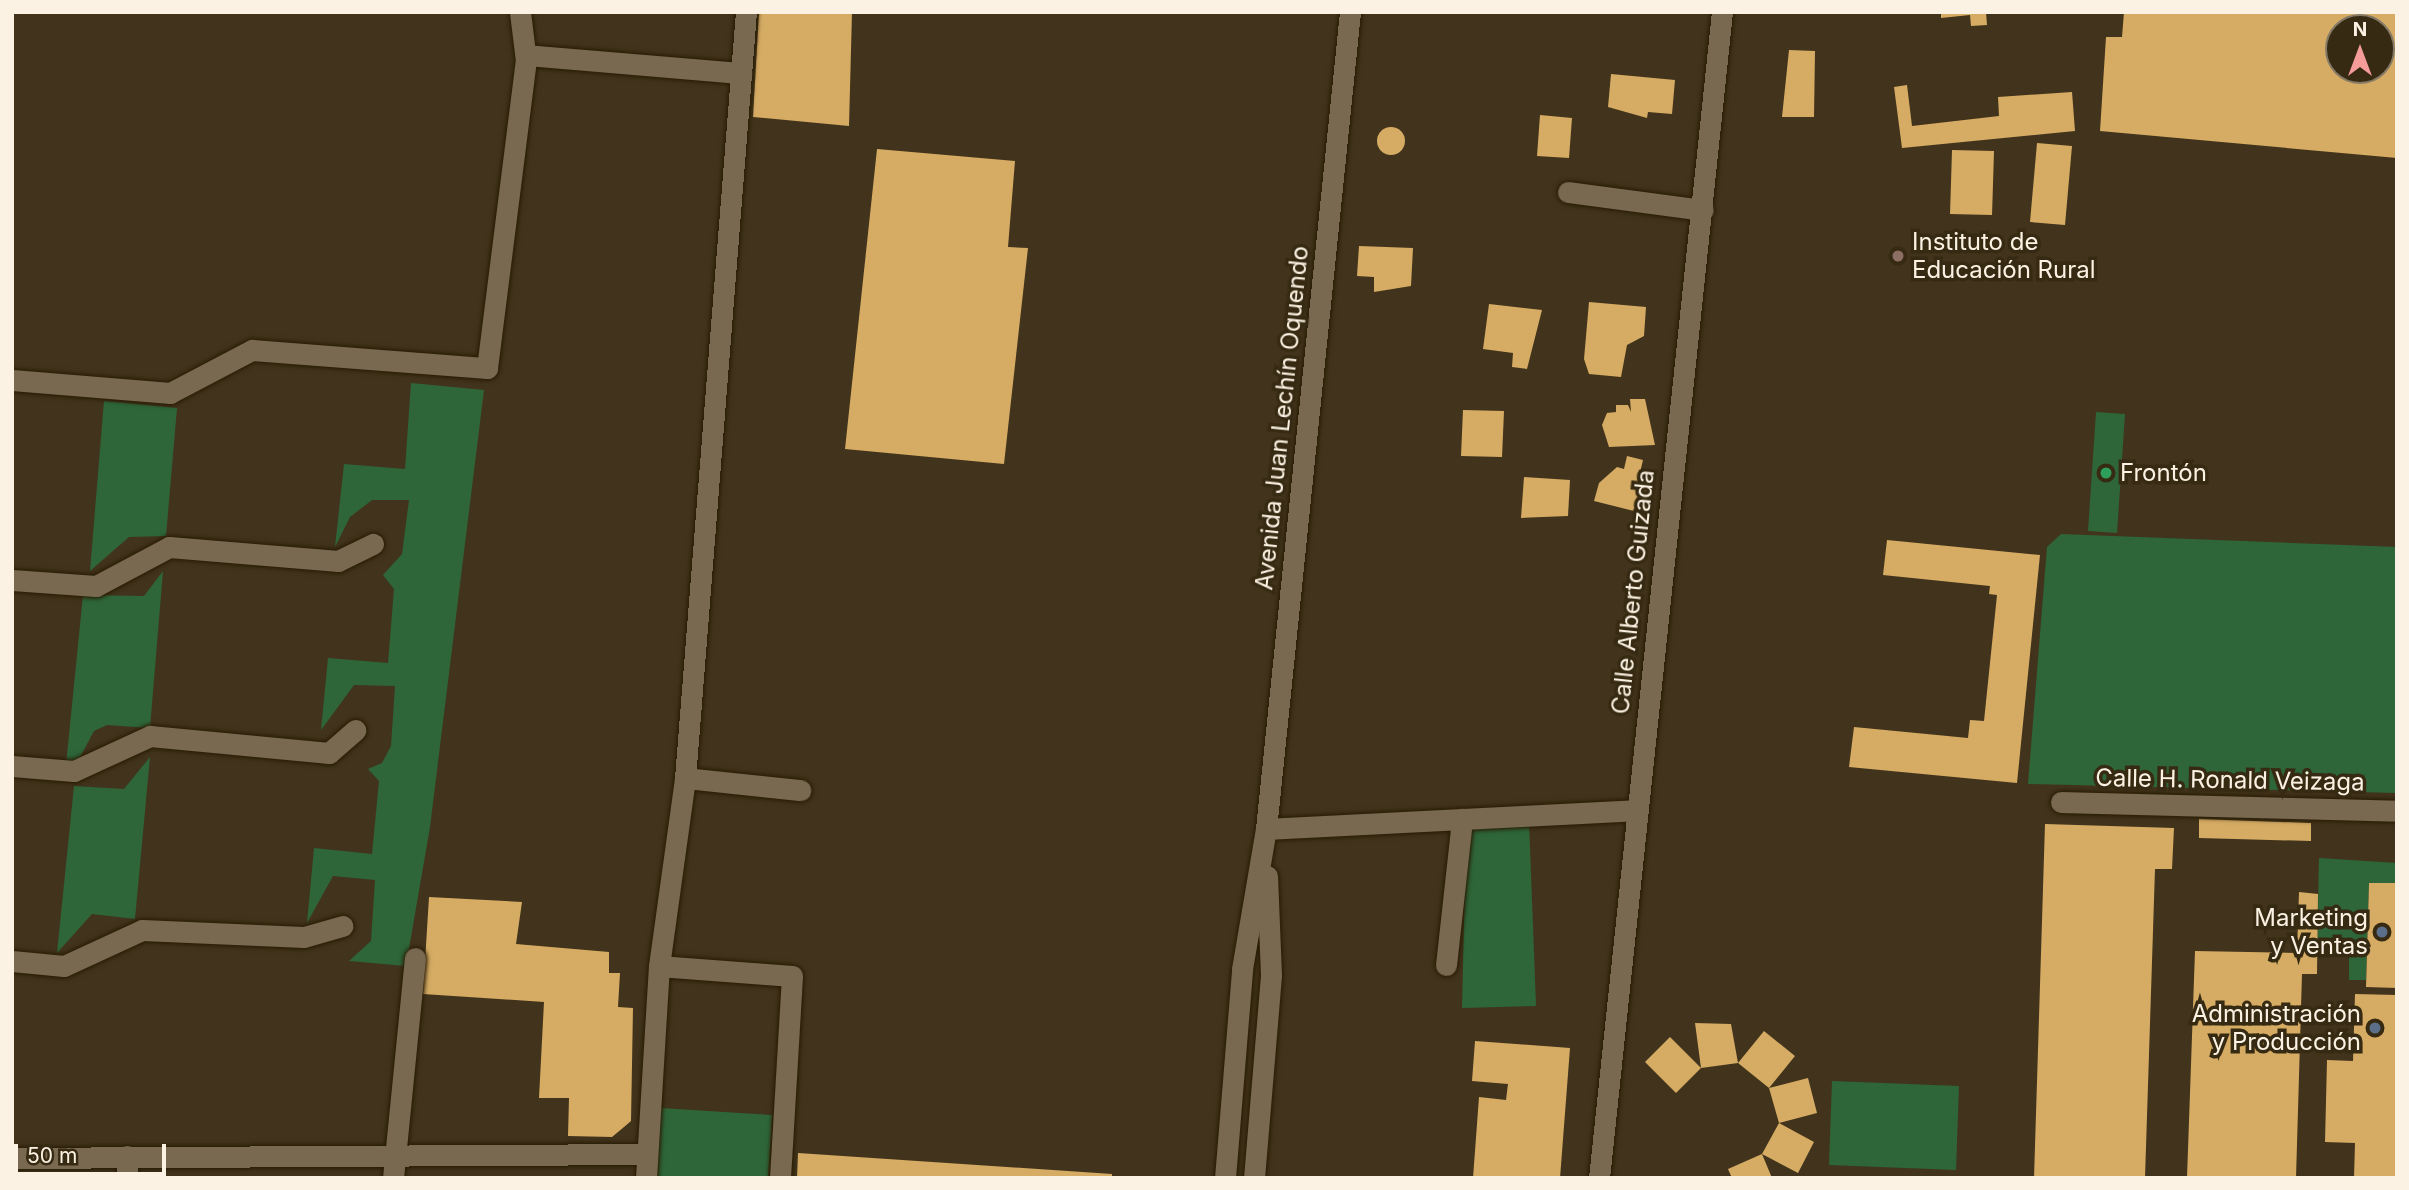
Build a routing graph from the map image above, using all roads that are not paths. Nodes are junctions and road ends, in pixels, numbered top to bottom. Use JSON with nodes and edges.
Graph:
{"nodes":[{"id":1,"x":520,"y":12,"type":"edge"},
{"id":2,"x":746,"y":12,"type":"edge"},
{"id":3,"x":1350,"y":12,"type":"edge"},
{"id":4,"x":1722,"y":12,"type":"edge"},
{"id":5,"x":526,"y":55,"type":"junction"},
{"id":6,"x":741,"y":73,"type":"junction"},
{"id":7,"x":1568,"y":192,"type":"dead end"},
{"id":8,"x":1703,"y":210,"type":"junction"},
{"id":9,"x":12,"y":380,"type":"edge"},
{"id":10,"x":373,"y":544,"type":"dead end"},
{"id":11,"x":12,"y":580,"type":"edge"},
{"id":12,"x":355,"y":730,"type":"dead end"},
{"id":13,"x":12,"y":766,"type":"edge"},
{"id":14,"x":685,"y":778,"type":"junction"},
{"id":15,"x":800,"y":790,"type":"dead end"},
{"id":16,"x":2061,"y":802,"type":"dead end"},
{"id":17,"x":1635,"y":810,"type":"junction"},
{"id":18,"x":2397,"y":811,"type":"edge"},
{"id":19,"x":1462,"y":819,"type":"junction"},
{"id":20,"x":1266,"y":829,"type":"junction"},
{"id":21,"x":342,"y":926,"type":"dead end"},
{"id":22,"x":415,"y":958,"type":"dead end"},
{"id":23,"x":12,"y":961,"type":"edge"},
{"id":24,"x":1446,"y":965,"type":"dead end"},
{"id":25,"x":659,"y":966,"type":"junction"},
{"id":26,"x":396,"y":1153,"type":"junction"},
{"id":27,"x":647,"y":1154,"type":"junction"},
{"id":28,"x":12,"y":1158,"type":"edge"},
{"id":29,"x":127,"y":1167,"type":"edge"},
{"id":30,"x":393,"y":1178,"type":"edge"},
{"id":31,"x":646,"y":1178,"type":"edge"},
{"id":32,"x":780,"y":1178,"type":"edge"},
{"id":33,"x":1225,"y":1178,"type":"edge"},
{"id":34,"x":1254,"y":1178,"type":"edge"},
{"id":35,"x":1599,"y":1178,"type":"edge"}],
"edges":[{"from":1,"to":5,"type":"street"},
{"from":2,"to":6,"type":"street"},
{"from":3,"to":20,"type":"street","name":"Avenida Juan Lechín Oquendo"},
{"from":4,"to":8,"type":"street","name":"Calle Alberto Guizada"},
{"from":5,"to":6,"type":"street"},
{"from":5,"to":9,"type":"street"},
{"from":6,"to":14,"type":"street"},
{"from":7,"to":8,"type":"street"},
{"from":8,"to":17,"type":"street","name":"Calle Alberto Guizada"},
{"from":10,"to":11,"type":"street"},
{"from":12,"to":13,"type":"street"},
{"from":14,"to":15,"type":"street"},
{"from":14,"to":25,"type":"street"},
{"from":16,"to":18,"type":"street","name":"Calle H. Ronald Veizaga"},
{"from":17,"to":19,"type":"street"},
{"from":17,"to":35,"type":"street","name":"Calle Alberto Guizada"},
{"from":19,"to":20,"type":"street"},
{"from":19,"to":24,"type":"street"},
{"from":20,"to":33,"type":"street","name":"Avenida Juan Lechín Oquendo"},
{"from":20,"to":34,"type":"street","name":"Avenida Juan Lechín Oquendo"},
{"from":21,"to":23,"type":"street"},
{"from":22,"to":26,"type":"street"},
{"from":25,"to":27,"type":"street"},
{"from":25,"to":32,"type":"street"},
{"from":26,"to":27,"type":"street"},
{"from":26,"to":29,"type":"street"},
{"from":26,"to":30,"type":"street"},
{"from":27,"to":31,"type":"street"},
{"from":28,"to":29,"type":"street"}]}
